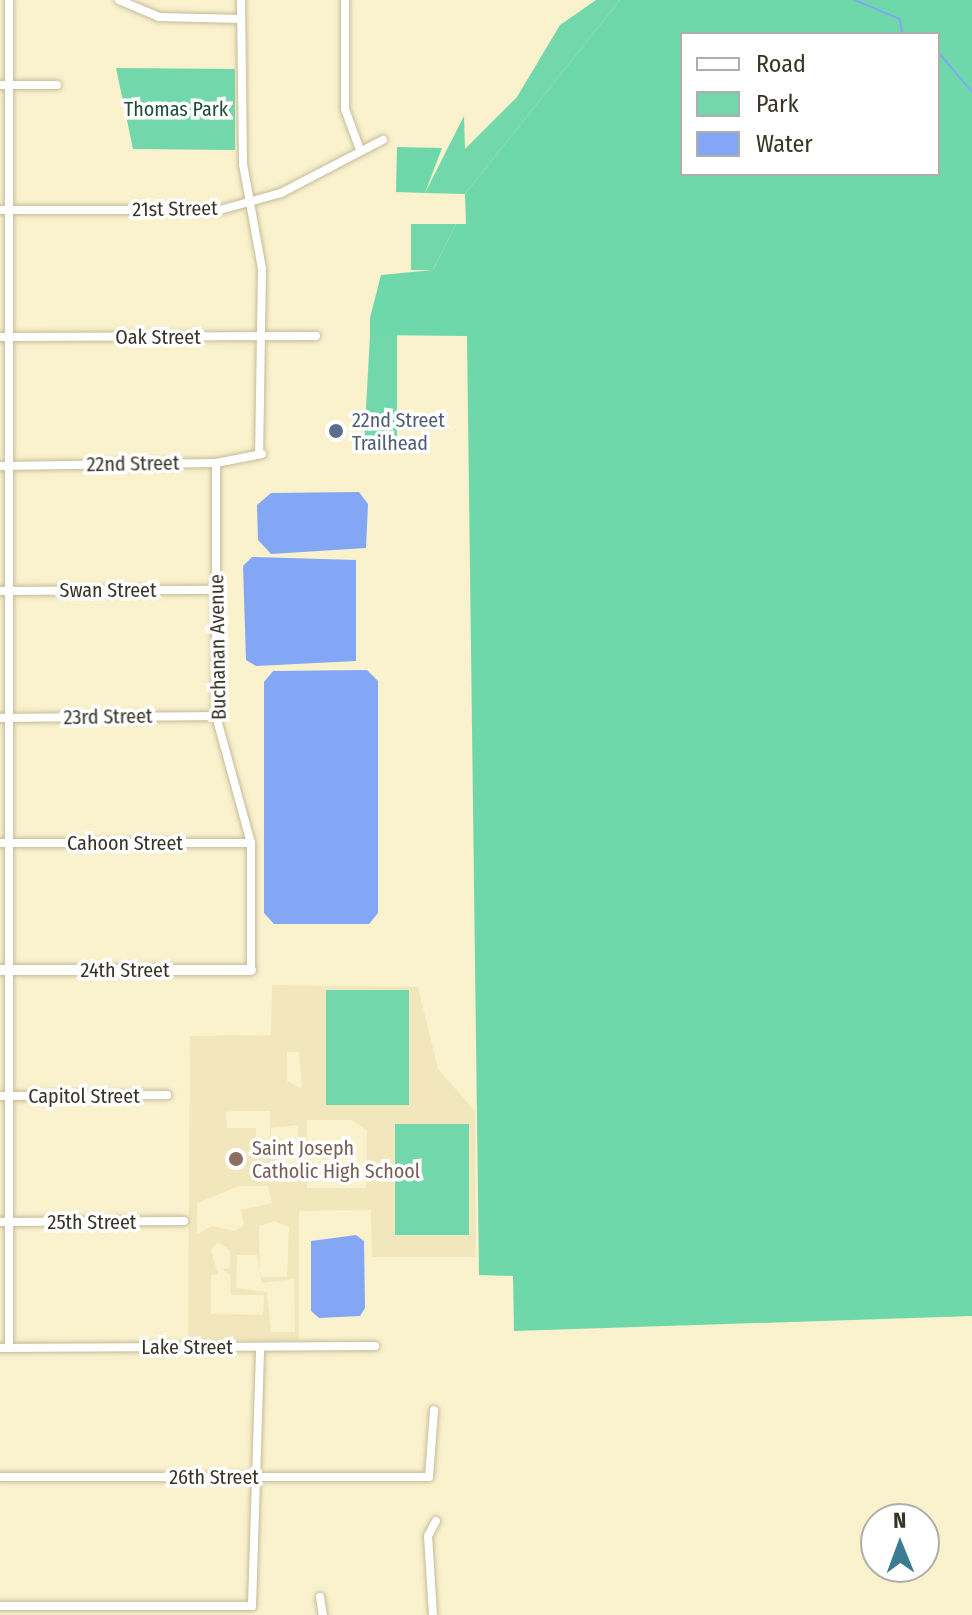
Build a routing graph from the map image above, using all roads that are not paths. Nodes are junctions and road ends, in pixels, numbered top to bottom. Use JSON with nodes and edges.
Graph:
{"nodes":[{"id":1,"x":9,"y":0,"type":"edge"},
{"id":2,"x":119,"y":0,"type":"edge"},
{"id":3,"x":241,"y":0,"type":"edge"},
{"id":4,"x":345,"y":0,"type":"edge"},
{"id":5,"x":241,"y":19,"type":"junction"},
{"id":6,"x":4,"y":85,"type":"edge"},
{"id":7,"x":57,"y":85,"type":"dead end"},
{"id":8,"x":383,"y":140,"type":"dead end"},
{"id":9,"x":359,"y":147,"type":"junction"},
{"id":10,"x":250,"y":204,"type":"junction"},
{"id":11,"x":4,"y":210,"type":"edge"},
{"id":12,"x":316,"y":336,"type":"dead end"},
{"id":13,"x":4,"y":337,"type":"edge"},
{"id":14,"x":261,"y":337,"type":"junction"},
{"id":15,"x":216,"y":463,"type":"junction"},
{"id":16,"x":4,"y":466,"type":"edge"},
{"id":17,"x":216,"y":590,"type":"junction"},
{"id":18,"x":4,"y":591,"type":"edge"},
{"id":19,"x":216,"y":716,"type":"junction"},
{"id":20,"x":4,"y":718,"type":"edge"},
{"id":21,"x":4,"y":843,"type":"edge"},
{"id":22,"x":251,"y":843,"type":"junction"},
{"id":23,"x":4,"y":970,"type":"edge"},
{"id":24,"x":251,"y":970,"type":"joint"},
{"id":25,"x":167,"y":1095,"type":"dead end"},
{"id":26,"x":4,"y":1096,"type":"edge"},
{"id":27,"x":184,"y":1221,"type":"dead end"},
{"id":28,"x":4,"y":1222,"type":"edge"},
{"id":29,"x":375,"y":1346,"type":"dead end"},
{"id":30,"x":260,"y":1347,"type":"junction"},
{"id":31,"x":4,"y":1348,"type":"edge"},
{"id":32,"x":434,"y":1410,"type":"dead end"},
{"id":33,"x":0,"y":1477,"type":"edge"},
{"id":34,"x":256,"y":1477,"type":"junction"},
{"id":35,"x":436,"y":1521,"type":"dead end"},
{"id":36,"x":320,"y":1597,"type":"dead end"},
{"id":37,"x":0,"y":1606,"type":"edge"},
{"id":38,"x":323,"y":1615,"type":"edge"},
{"id":39,"x":433,"y":1615,"type":"edge"}],
"edges":[{"from":1,"to":6,"type":"street"},
{"from":2,"to":5,"type":"street"},
{"from":3,"to":5,"type":"street"},
{"from":4,"to":9,"type":"street"},
{"from":5,"to":10,"type":"street"},
{"from":6,"to":7,"type":"street"},
{"from":6,"to":11,"type":"street"},
{"from":8,"to":9,"type":"street","name":"21st Street"},
{"from":9,"to":10,"type":"street","name":"21st Street"},
{"from":10,"to":11,"type":"street","name":"21st Street"},
{"from":10,"to":14,"type":"street"},
{"from":11,"to":13,"type":"street"},
{"from":12,"to":14,"type":"street","name":"Oak Street"},
{"from":13,"to":14,"type":"street","name":"Oak Street"},
{"from":13,"to":16,"type":"street"},
{"from":14,"to":15,"type":"street","name":"22nd Street"},
{"from":15,"to":16,"type":"street","name":"22nd Street"},
{"from":15,"to":17,"type":"street","name":"Buchanan Avenue"},
{"from":16,"to":18,"type":"street"},
{"from":17,"to":18,"type":"street","name":"Swan Street"},
{"from":17,"to":19,"type":"street","name":"Buchanan Avenue"},
{"from":18,"to":20,"type":"street"},
{"from":19,"to":20,"type":"street","name":"23rd Street"},
{"from":19,"to":22,"type":"street","name":"Buchanan Avenue"},
{"from":20,"to":21,"type":"street"},
{"from":21,"to":22,"type":"street","name":"Cahoon Street"},
{"from":21,"to":23,"type":"street"},
{"from":22,"to":24,"type":"street","name":"Buchanan Avenue"},
{"from":23,"to":24,"type":"street","name":"24th Street"},
{"from":23,"to":26,"type":"street"},
{"from":25,"to":26,"type":"street","name":"Capitol Street"},
{"from":26,"to":28,"type":"street"},
{"from":27,"to":28,"type":"street","name":"25th Street"},
{"from":28,"to":31,"type":"street"},
{"from":29,"to":30,"type":"street","name":"Lake Street"},
{"from":30,"to":31,"type":"street","name":"Lake Street"},
{"from":30,"to":34,"type":"street"},
{"from":32,"to":34,"type":"street","name":"26th Street"},
{"from":33,"to":34,"type":"street","name":"26th Street"},
{"from":34,"to":37,"type":"street"},
{"from":35,"to":39,"type":"street"},
{"from":36,"to":38,"type":"street"}]}
